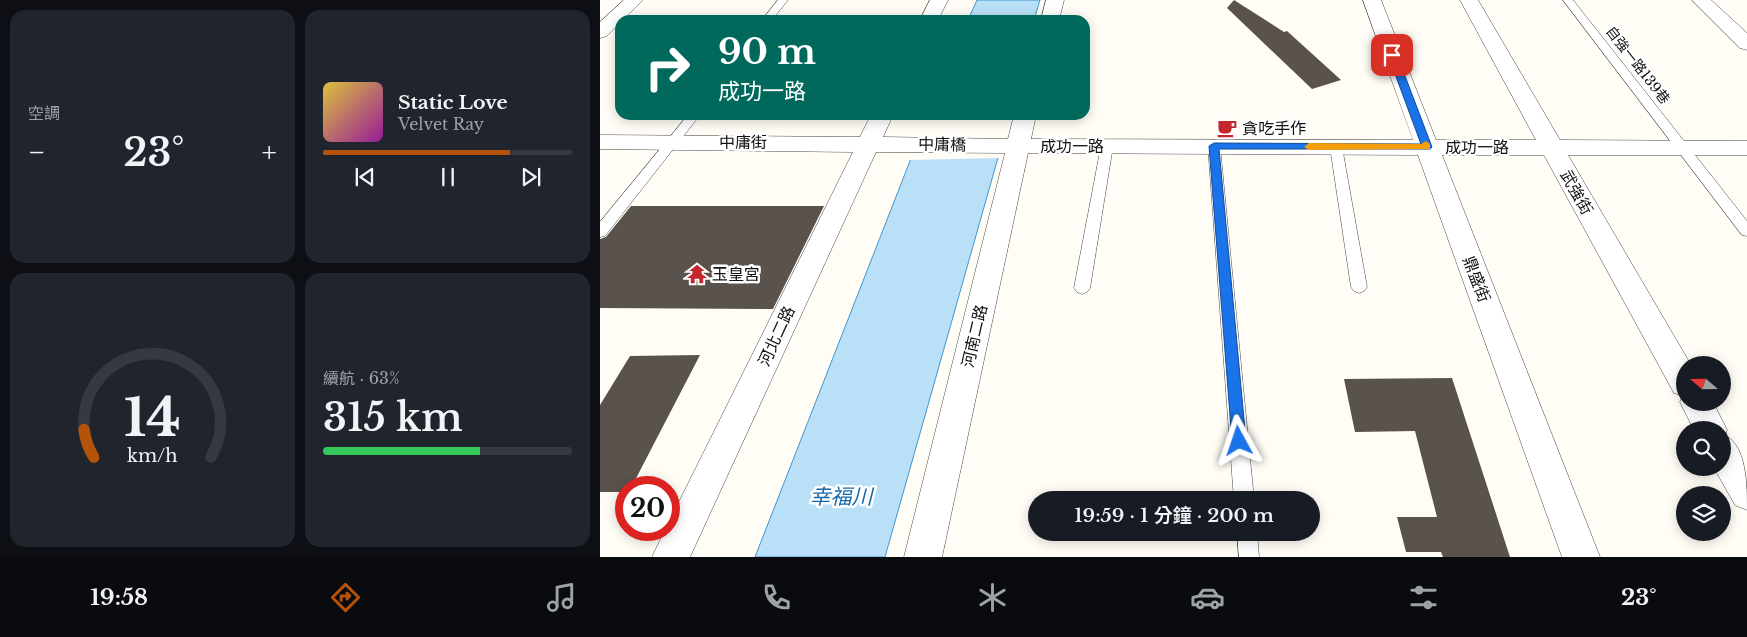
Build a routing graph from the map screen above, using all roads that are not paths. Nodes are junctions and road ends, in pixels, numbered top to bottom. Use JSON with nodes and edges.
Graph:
{"nodes":[{"id":1,"x":634,"y":0,"type":"edge"},
{"id":2,"x":783,"y":0,"type":"edge"},
{"id":3,"x":939,"y":0,"type":"edge"},
{"id":4,"x":1056,"y":0,"type":"edge"},
{"id":5,"x":1372,"y":0,"type":"edge"},
{"id":6,"x":1469,"y":0,"type":"edge"},
{"id":7,"x":1568,"y":0,"type":"edge"},
{"id":8,"x":1702,"y":0,"type":"edge"},
{"id":9,"x":618,"y":15,"type":"edge"},
{"id":10,"x":771,"y":15,"type":"edge"},
{"id":11,"x":932,"y":15,"type":"edge"},
{"id":12,"x":1052,"y":15,"type":"edge"},
{"id":13,"x":615,"y":18,"type":"edge"},
{"id":14,"x":600,"y":32,"type":"edge"},
{"id":15,"x":1747,"y":44,"type":"edge"},
{"id":16,"x":690,"y":120,"type":"edge"},
{"id":17,"x":881,"y":120,"type":"edge"},
{"id":18,"x":1023,"y":120,"type":"edge"},
{"id":19,"x":600,"y":142,"type":"edge"},
{"id":20,"x":673,"y":142,"type":"junction"},
{"id":21,"x":877,"y":143,"type":"junction"},
{"id":22,"x":1008,"y":146,"type":"junction"},
{"id":23,"x":1107,"y":146,"type":"junction"},
{"id":24,"x":1214,"y":146,"type":"junction"},
{"id":25,"x":1336,"y":147,"type":"junction"},
{"id":26,"x":1427,"y":147,"type":"junction"},
{"id":27,"x":1552,"y":147,"type":"junction"},
{"id":28,"x":1684,"y":148,"type":"junction"},
{"id":29,"x":1747,"y":148,"type":"edge"},
{"id":30,"x":1747,"y":231,"type":"edge"},
{"id":31,"x":600,"y":232,"type":"edge"},
{"id":32,"x":1359,"y":287,"type":"dead end"},
{"id":33,"x":1082,"y":288,"type":"dead end"},
{"id":34,"x":1676,"y":367,"type":"edge"},
{"id":35,"x":1731,"y":465,"type":"edge"},
{"id":36,"x":1243,"y":491,"type":"edge"},
{"id":37,"x":1747,"y":493,"type":"edge"},
{"id":38,"x":1248,"y":541,"type":"edge"},
{"id":39,"x":671,"y":557,"type":"edge"},
{"id":40,"x":923,"y":557,"type":"edge"},
{"id":41,"x":1249,"y":557,"type":"edge"},
{"id":42,"x":1582,"y":557,"type":"edge"}],
"edges":[{"from":1,"to":9,"type":"street"},
{"from":2,"to":10,"type":"lane"},
{"from":3,"to":11,"type":"street"},
{"from":4,"to":12,"type":"street"},
{"from":5,"to":26,"type":"street","name":"鼎盛街"},
{"from":6,"to":27,"type":"street","name":"武強街"},
{"from":7,"to":28,"type":"lane","name":"自強一路139巷"},
{"from":8,"to":15,"type":"street"},
{"from":13,"to":14,"type":"street"},
{"from":16,"to":20,"type":"lane"},
{"from":17,"to":21,"type":"street","name":"河北二路"},
{"from":18,"to":22,"type":"street","name":"河南二路"},
{"from":19,"to":20,"type":"street","name":"中庸街"},
{"from":20,"to":21,"type":"street","name":"中庸街"},
{"from":20,"to":31,"type":"lane"},
{"from":21,"to":22,"type":"street","name":"中庸橋"},
{"from":21,"to":39,"type":"street","name":"河北二路"},
{"from":22,"to":23,"type":"street","name":"成功一路"},
{"from":22,"to":40,"type":"street","name":"河南二路"},
{"from":23,"to":24,"type":"street","name":"成功一路"},
{"from":23,"to":33,"type":"lane"},
{"from":24,"to":25,"type":"street","name":"成功一路"},
{"from":24,"to":36,"type":"lane"},
{"from":25,"to":26,"type":"street","name":"成功一路"},
{"from":25,"to":32,"type":"lane"},
{"from":26,"to":27,"type":"street","name":"成功一路"},
{"from":26,"to":42,"type":"street","name":"鼎盛街"},
{"from":27,"to":28,"type":"street","name":"成功一路"},
{"from":27,"to":34,"type":"street","name":"武強街"},
{"from":28,"to":29,"type":"street","name":"成功一路"},
{"from":28,"to":30,"type":"lane","name":"自強一路139巷"},
{"from":35,"to":37,"type":"street"},
{"from":38,"to":41,"type":"lane"}]}
